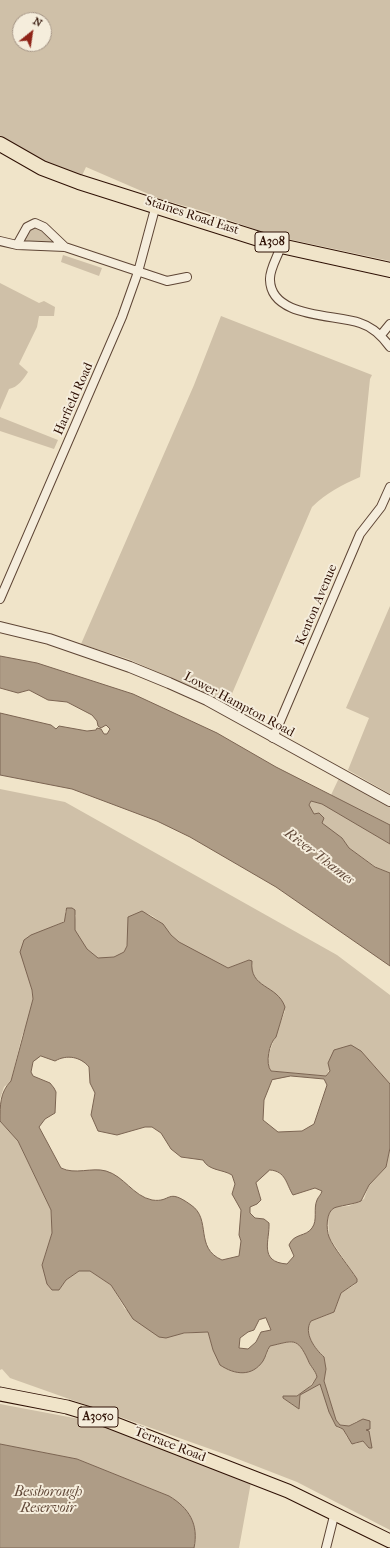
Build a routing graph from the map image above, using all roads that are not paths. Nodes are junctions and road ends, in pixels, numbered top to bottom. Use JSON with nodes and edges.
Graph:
{"nodes":[{"id":1,"x":0,"y":144,"type":"edge"},
{"id":2,"x":156,"y":205,"type":"junction"},
{"id":3,"x":0,"y":241,"type":"edge"},
{"id":4,"x":17,"y":245,"type":"junction"},
{"id":5,"x":281,"y":246,"type":"junction"},
{"id":6,"x":65,"y":247,"type":"junction"},
{"id":7,"x":390,"y":270,"type":"edge"},
{"id":8,"x":138,"y":272,"type":"junction"},
{"id":9,"x":187,"y":277,"type":"dead end"},
{"id":10,"x":390,"y":324,"type":"edge"},
{"id":11,"x":381,"y":334,"type":"junction"},
{"id":12,"x":390,"y":347,"type":"edge"},
{"id":13,"x":390,"y":487,"type":"edge"},
{"id":14,"x":0,"y":599,"type":"edge"},
{"id":15,"x":0,"y":627,"type":"edge"},
{"id":16,"x":273,"y":738,"type":"junction"},
{"id":17,"x":390,"y":802,"type":"edge"},
{"id":18,"x":0,"y":1394,"type":"edge"},
{"id":19,"x":335,"y":1512,"type":"junction"},
{"id":20,"x":390,"y":1541,"type":"edge"},
{"id":21,"x":326,"y":1548,"type":"edge"}],
"edges":[{"from":1,"to":2,"type":"highway","name":"Staines Road East","number":"A308"},
{"from":2,"to":5,"type":"highway","name":"Staines Road East","number":"A308"},
{"from":2,"to":8,"type":"street","name":"Harfield Road"},
{"from":3,"to":4,"type":"street"},
{"from":4,"to":6,"type":"street"},
{"from":4,"to":6,"type":"street"},
{"from":5,"to":7,"type":"highway","name":"Staines Road East","number":"A308"},
{"from":5,"to":11,"type":"street"},
{"from":6,"to":8,"type":"street"},
{"from":8,"to":9,"type":"street"},
{"from":8,"to":14,"type":"street","name":"Harfield Road"},
{"from":10,"to":11,"type":"street"},
{"from":11,"to":12,"type":"street"},
{"from":13,"to":16,"type":"street","name":"Kenton Avenue"},
{"from":15,"to":16,"type":"street","name":"Lower Hampton Road"},
{"from":16,"to":17,"type":"street","name":"Lower Hampton Road"},
{"from":18,"to":19,"type":"main road","name":"Terrace Road","number":"A3050"},
{"from":19,"to":20,"type":"main road","number":"A3050"},
{"from":19,"to":21,"type":"street"}]}
